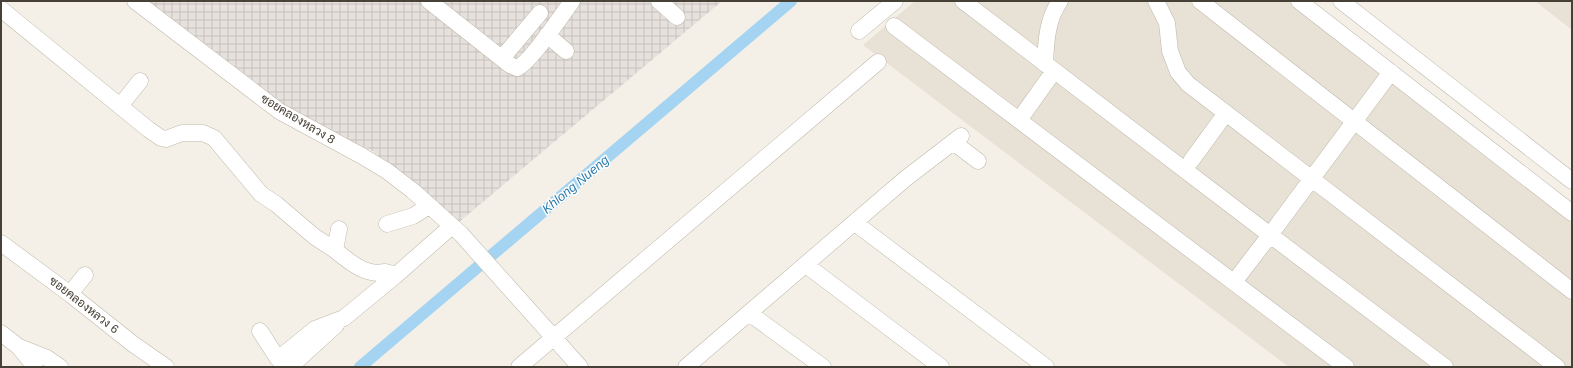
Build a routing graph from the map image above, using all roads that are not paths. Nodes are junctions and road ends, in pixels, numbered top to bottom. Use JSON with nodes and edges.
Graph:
{"nodes":[{"id":1,"x":135,"y":1,"type":"edge"},
{"id":2,"x":429,"y":1,"type":"edge"},
{"id":3,"x":572,"y":1,"type":"edge"},
{"id":4,"x":659,"y":1,"type":"edge"},
{"id":5,"x":895,"y":1,"type":"edge"},
{"id":6,"x":963,"y":1,"type":"edge"},
{"id":7,"x":1060,"y":1,"type":"edge"},
{"id":8,"x":1156,"y":1,"type":"edge"},
{"id":9,"x":1200,"y":1,"type":"edge"},
{"id":10,"x":1299,"y":1,"type":"edge"},
{"id":11,"x":1341,"y":1,"type":"edge"},
{"id":12,"x":1,"y":9,"type":"edge"},
{"id":13,"x":540,"y":13,"type":"dead end"},
{"id":14,"x":677,"y":17,"type":"dead end"},
{"id":15,"x":894,"y":26,"type":"dead end"},
{"id":16,"x":859,"y":31,"type":"dead end"},
{"id":17,"x":548,"y":35,"type":"junction"},
{"id":18,"x":566,"y":50,"type":"dead end"},
{"id":19,"x":502,"y":58,"type":"junction"},
{"id":20,"x":878,"y":62,"type":"dead end"},
{"id":21,"x":1049,"y":68,"type":"junction"},
{"id":22,"x":1391,"y":72,"type":"junction"},
{"id":23,"x":140,"y":81,"type":"dead end"},
{"id":24,"x":120,"y":106,"type":"junction"},
{"id":25,"x":1226,"y":113,"type":"junction"},
{"id":26,"x":1019,"y":120,"type":"junction"},
{"id":27,"x":1354,"y":122,"type":"junction"},
{"id":28,"x":978,"y":161,"type":"dead end"},
{"id":29,"x":1191,"y":161,"type":"dead end"},
{"id":30,"x":1311,"y":179,"type":"junction"},
{"id":31,"x":1572,"y":181,"type":"edge"},
{"id":32,"x":429,"y":206,"type":"junction"},
{"id":33,"x":1572,"y":213,"type":"edge"},
{"id":34,"x":854,"y":223,"type":"junction"},
{"id":35,"x":387,"y":224,"type":"dead end"},
{"id":36,"x":339,"y":229,"type":"dead end"},
{"id":37,"x":457,"y":230,"type":"junction"},
{"id":38,"x":1270,"y":235,"type":"junction"},
{"id":39,"x":1,"y":244,"type":"edge"},
{"id":40,"x":335,"y":250,"type":"junction"},
{"id":41,"x":806,"y":265,"type":"junction"},
{"id":42,"x":85,"y":275,"type":"dead end"},
{"id":43,"x":395,"y":276,"type":"junction"},
{"id":44,"x":1234,"y":282,"type":"junction"},
{"id":45,"x":1572,"y":291,"type":"edge"},
{"id":46,"x":70,"y":294,"type":"junction"},
{"id":47,"x":750,"y":313,"type":"junction"},
{"id":48,"x":260,"y":331,"type":"dead end"},
{"id":49,"x":1,"y":333,"type":"edge"},
{"id":50,"x":552,"y":338,"type":"junction"},
{"id":51,"x":19,"y":347,"type":"junction"},
{"id":52,"x":283,"y":364,"type":"edge"},
{"id":53,"x":35,"y":367,"type":"edge"},
{"id":54,"x":60,"y":367,"type":"edge"},
{"id":55,"x":166,"y":367,"type":"edge"},
{"id":56,"x":519,"y":367,"type":"edge"},
{"id":57,"x":580,"y":367,"type":"edge"},
{"id":58,"x":686,"y":367,"type":"edge"},
{"id":59,"x":823,"y":367,"type":"edge"},
{"id":60,"x":941,"y":367,"type":"edge"},
{"id":61,"x":1046,"y":367,"type":"edge"},
{"id":62,"x":1346,"y":367,"type":"edge"},
{"id":63,"x":1444,"y":367,"type":"edge"},
{"id":64,"x":1557,"y":367,"type":"edge"}],
"edges":[{"from":1,"to":32,"type":"street","name":"ซอยคลองหลวง 8"},
{"from":2,"to":19,"type":"street"},
{"from":3,"to":17,"type":"street"},
{"from":4,"to":14,"type":"street"},
{"from":5,"to":16,"type":"street"},
{"from":6,"to":21,"type":"street"},
{"from":7,"to":21,"type":"street"},
{"from":8,"to":25,"type":"street"},
{"from":9,"to":27,"type":"street"},
{"from":10,"to":22,"type":"street"},
{"from":11,"to":31,"type":"street"},
{"from":12,"to":24,"type":"street"},
{"from":13,"to":19,"type":"street"},
{"from":15,"to":26,"type":"street"},
{"from":17,"to":18,"type":"street"},
{"from":17,"to":19,"type":"street"},
{"from":20,"to":50,"type":"street"},
{"from":21,"to":26,"type":"street"},
{"from":21,"to":38,"type":"street"},
{"from":22,"to":27,"type":"street"},
{"from":22,"to":33,"type":"street"},
{"from":23,"to":24,"type":"street"},
{"from":24,"to":40,"type":"street"},
{"from":25,"to":29,"type":"street"},
{"from":25,"to":30,"type":"street"},
{"from":26,"to":44,"type":"street"},
{"from":27,"to":30,"type":"street"},
{"from":27,"to":45,"type":"street"},
{"from":28,"to":34,"type":"street"},
{"from":30,"to":38,"type":"street"},
{"from":30,"to":64,"type":"street"},
{"from":32,"to":35,"type":"street"},
{"from":32,"to":37,"type":"street","name":"ซอยคลองหลวง 8"},
{"from":34,"to":41,"type":"street"},
{"from":34,"to":61,"type":"street"},
{"from":36,"to":40,"type":"street"},
{"from":37,"to":43,"type":"street"},
{"from":37,"to":50,"type":"street","name":"ซอยคลองหลวง 8"},
{"from":38,"to":44,"type":"street"},
{"from":38,"to":63,"type":"street"},
{"from":39,"to":46,"type":"street","name":"ซอยคลองหลวง 6"},
{"from":40,"to":43,"type":"street"},
{"from":41,"to":47,"type":"street"},
{"from":41,"to":60,"type":"street"},
{"from":42,"to":46,"type":"street"},
{"from":43,"to":52,"type":"street"},
{"from":44,"to":62,"type":"street"},
{"from":46,"to":55,"type":"street","name":"ซอยคลองหลวง 6"},
{"from":47,"to":58,"type":"street"},
{"from":47,"to":59,"type":"street"},
{"from":48,"to":52,"type":"street"},
{"from":49,"to":51,"type":"street"},
{"from":50,"to":56,"type":"street"},
{"from":50,"to":57,"type":"street","name":"ซอยคลองหลวง 8"},
{"from":51,"to":53,"type":"street"},
{"from":51,"to":54,"type":"street"}]}
